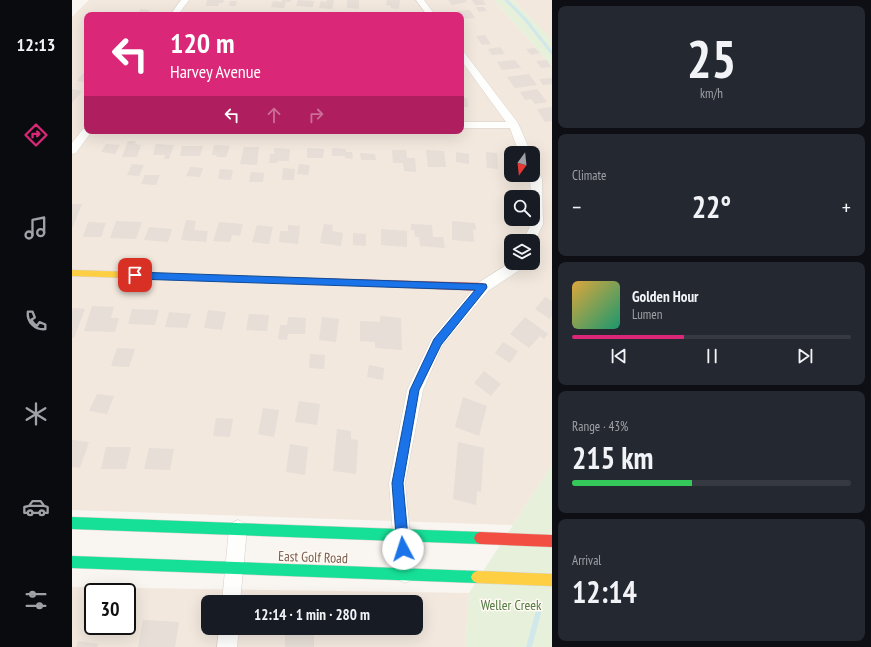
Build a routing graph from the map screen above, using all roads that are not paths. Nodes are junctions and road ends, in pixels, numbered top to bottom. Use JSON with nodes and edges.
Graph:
{"nodes":[{"id":1,"x":185,"y":0,"type":"edge"},
{"id":2,"x":420,"y":0,"type":"edge"},
{"id":3,"x":176,"y":12,"type":"edge"},
{"id":4,"x":429,"y":12,"type":"edge"},
{"id":5,"x":464,"y":58,"type":"edge"},
{"id":6,"x":464,"y":124,"type":"edge"},
{"id":7,"x":514,"y":126,"type":"junction"},
{"id":8,"x":85,"y":134,"type":"edge"},
{"id":9,"x":522,"y":146,"type":"edge"},
{"id":10,"x":72,"y":150,"type":"edge"},
{"id":11,"x":536,"y":182,"type":"edge"},
{"id":12,"x":532,"y":234,"type":"edge"},
{"id":13,"x":508,"y":270,"type":"edge"},
{"id":14,"x":72,"y":273,"type":"edge"},
{"id":15,"x":483,"y":287,"type":"junction"},
{"id":16,"x":72,"y":523,"type":"edge"},
{"id":17,"x":238,"y":529,"type":"junction"},
{"id":18,"x":402,"y":536,"type":"junction"},
{"id":19,"x":552,"y":541,"type":"edge"},
{"id":20,"x":72,"y":562,"type":"edge"},
{"id":21,"x":234,"y":568,"type":"junction"},
{"id":22,"x":405,"y":574,"type":"junction"},
{"id":23,"x":552,"y":580,"type":"edge"},
{"id":24,"x":232,"y":595,"type":"edge"},
{"id":25,"x":228,"y":635,"type":"edge"},
{"id":26,"x":227,"y":647,"type":"edge"}],
"edges":[{"from":1,"to":3,"type":"street"},
{"from":2,"to":4,"type":"street"},
{"from":5,"to":7,"type":"street"},
{"from":6,"to":7,"type":"street"},
{"from":7,"to":9,"type":"street"},
{"from":8,"to":10,"type":"street"},
{"from":11,"to":12,"type":"street"},
{"from":13,"to":15,"type":"street"},
{"from":14,"to":15,"type":"main road"},
{"from":15,"to":18,"type":"street"},
{"from":16,"to":17,"type":"main road","name":"East Golf Road"},
{"from":17,"to":18,"type":"main road","name":"East Golf Road"},
{"from":17,"to":21,"type":"street"},
{"from":18,"to":19,"type":"main road","name":"East Golf Road"},
{"from":18,"to":22,"type":"street"},
{"from":20,"to":21,"type":"main road","name":"East Golf Road"},
{"from":21,"to":22,"type":"main road","name":"East Golf Road"},
{"from":21,"to":24,"type":"street"},
{"from":22,"to":23,"type":"main road","name":"East Golf Road"},
{"from":25,"to":26,"type":"street"}]}
